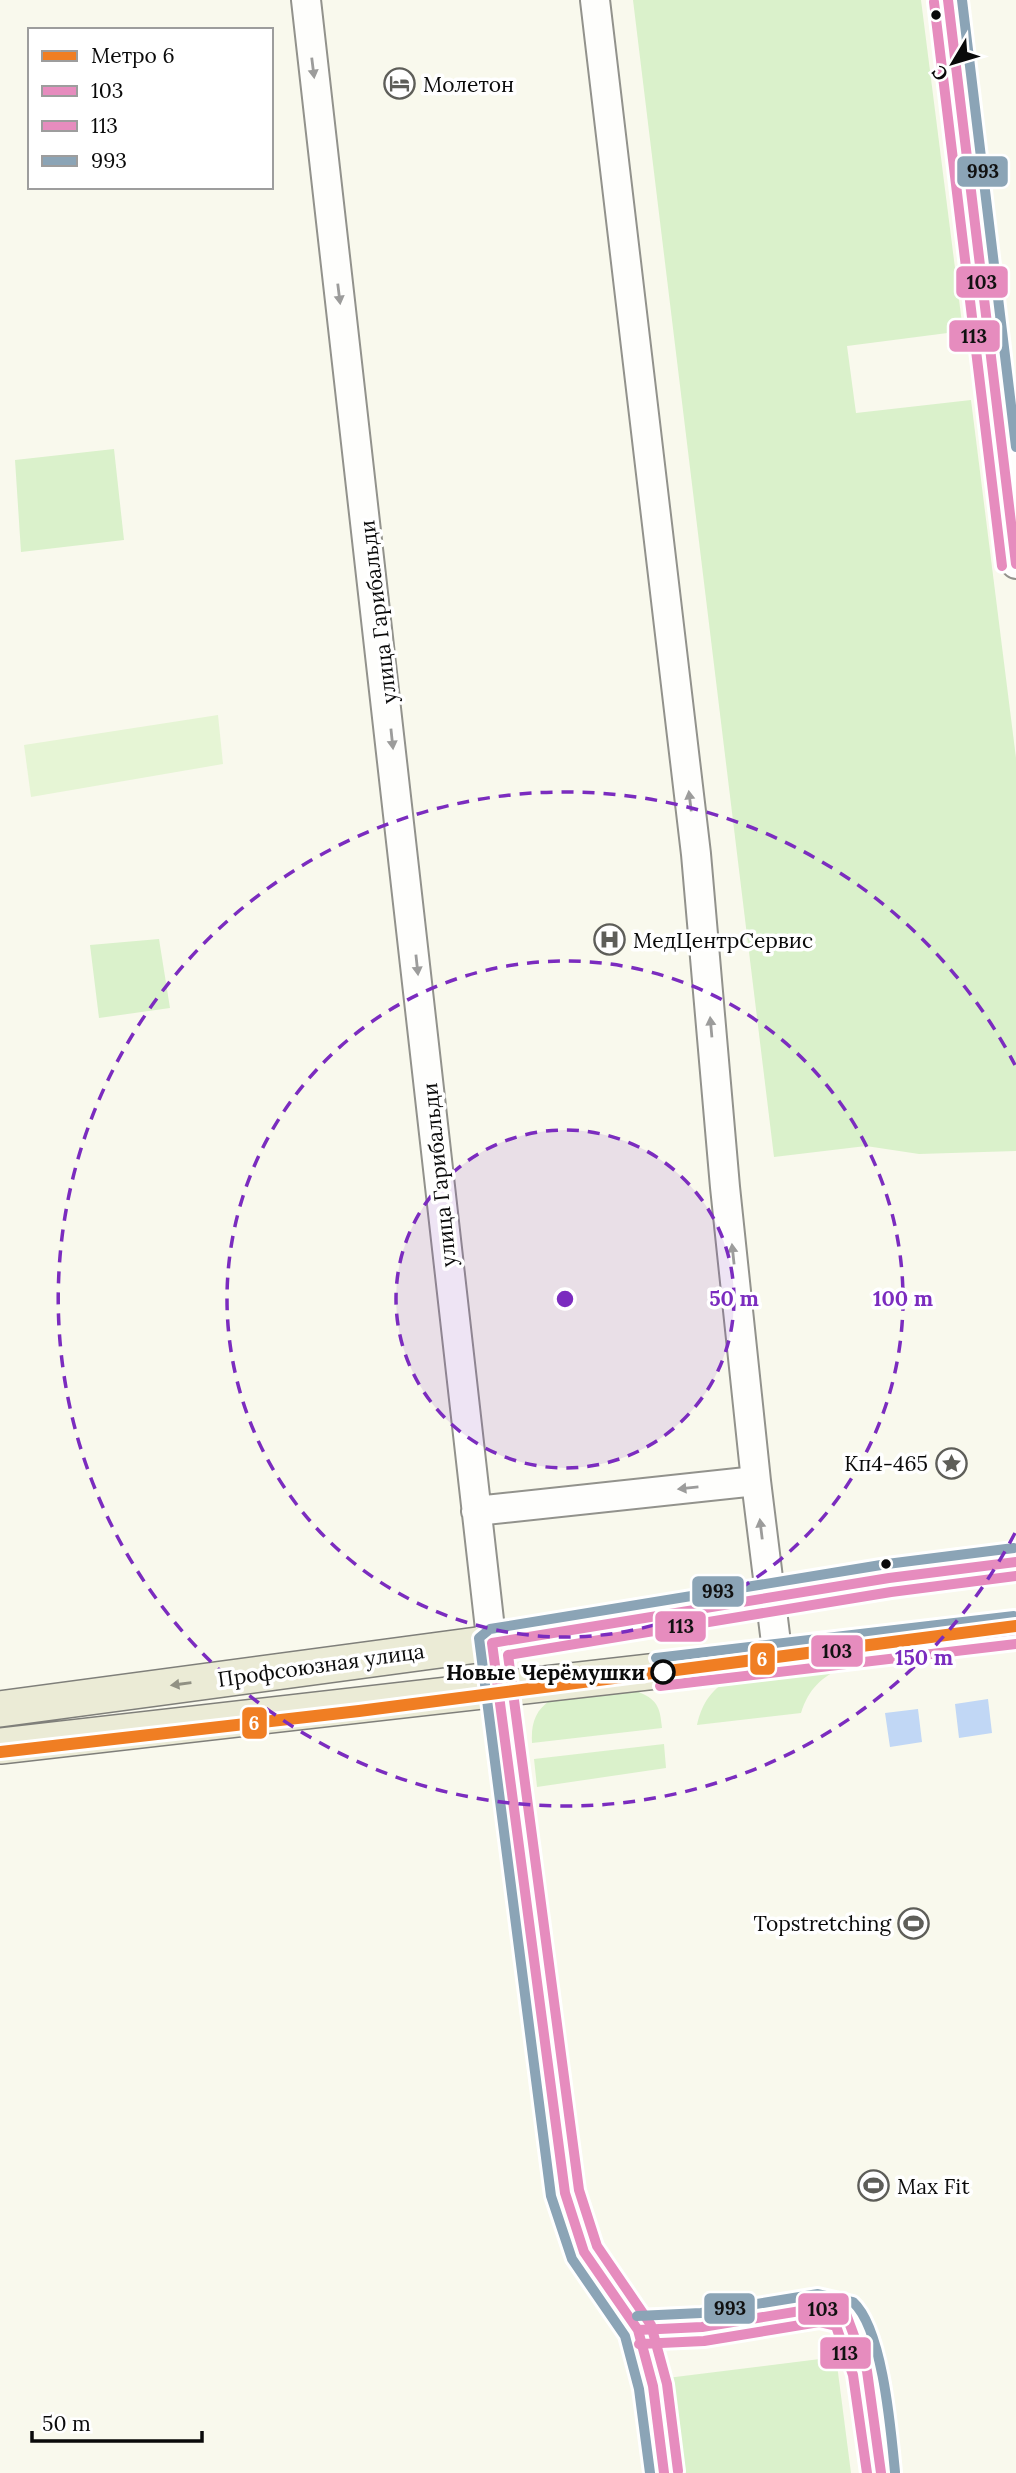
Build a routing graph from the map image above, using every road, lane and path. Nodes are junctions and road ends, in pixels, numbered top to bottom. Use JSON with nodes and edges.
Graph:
{"nodes":[{"id":1,"x":306,"y":0,"type":"edge"},
{"id":2,"x":595,"y":0,"type":"edge"},
{"id":3,"x":948,"y":0,"type":"edge"},
{"id":4,"x":1016,"y":564,"type":"edge"},
{"id":5,"x":755,"y":1481,"type":"junction"},
{"id":6,"x":476,"y":1511,"type":"junction"},
{"id":7,"x":1016,"y":1562,"type":"edge"},
{"id":8,"x":771,"y":1596,"type":"junction"},
{"id":9,"x":1016,"y":1630,"type":"edge"},
{"id":10,"x":492,"y":1643,"type":"junction"},
{"id":11,"x":778,"y":1659,"type":"junction"},
{"id":12,"x":498,"y":1690,"type":"junction"},
{"id":13,"x":0,"y":1709,"type":"edge"},
{"id":14,"x":0,"y":1746,"type":"edge"},
{"id":15,"x":638,"y":2330,"type":"junction"},
{"id":16,"x":664,"y":2473,"type":"edge"},
{"id":17,"x":881,"y":2473,"type":"edge"}],
"edges":[{"from":1,"to":6,"type":"street","name":"улица Гарибальди","one_way":true},
{"from":5,"to":2,"type":"street","one_way":true},
{"from":3,"to":4,"type":"street"},
{"from":5,"to":6,"type":"street","one_way":true},
{"from":8,"to":5,"type":"street","one_way":true},
{"from":6,"to":10,"type":"street","name":"улица Гарибальди"},
{"from":7,"to":8,"type":"main road","name":"Профсоюзная улица"},
{"from":8,"to":10,"type":"main road","name":"Профсоюзная улица"},
{"from":8,"to":11,"type":"street"},
{"from":9,"to":11,"type":"main road","name":"Профсоюзная улица"},
{"from":10,"to":12,"type":"street","name":"улица Гарибальди"},
{"from":10,"to":13,"type":"main road","name":"Профсоюзная улица","one_way":true},
{"from":11,"to":12,"type":"main road","name":"Профсоюзная улица"},
{"from":12,"to":14,"type":"main road","name":"Профсоюзная улица"},
{"from":12,"to":15,"type":"street","name":"улица Гарибальди"},
{"from":15,"to":16,"type":"street","name":"улица Гарибальди"},
{"from":15,"to":17,"type":"street"}]}
